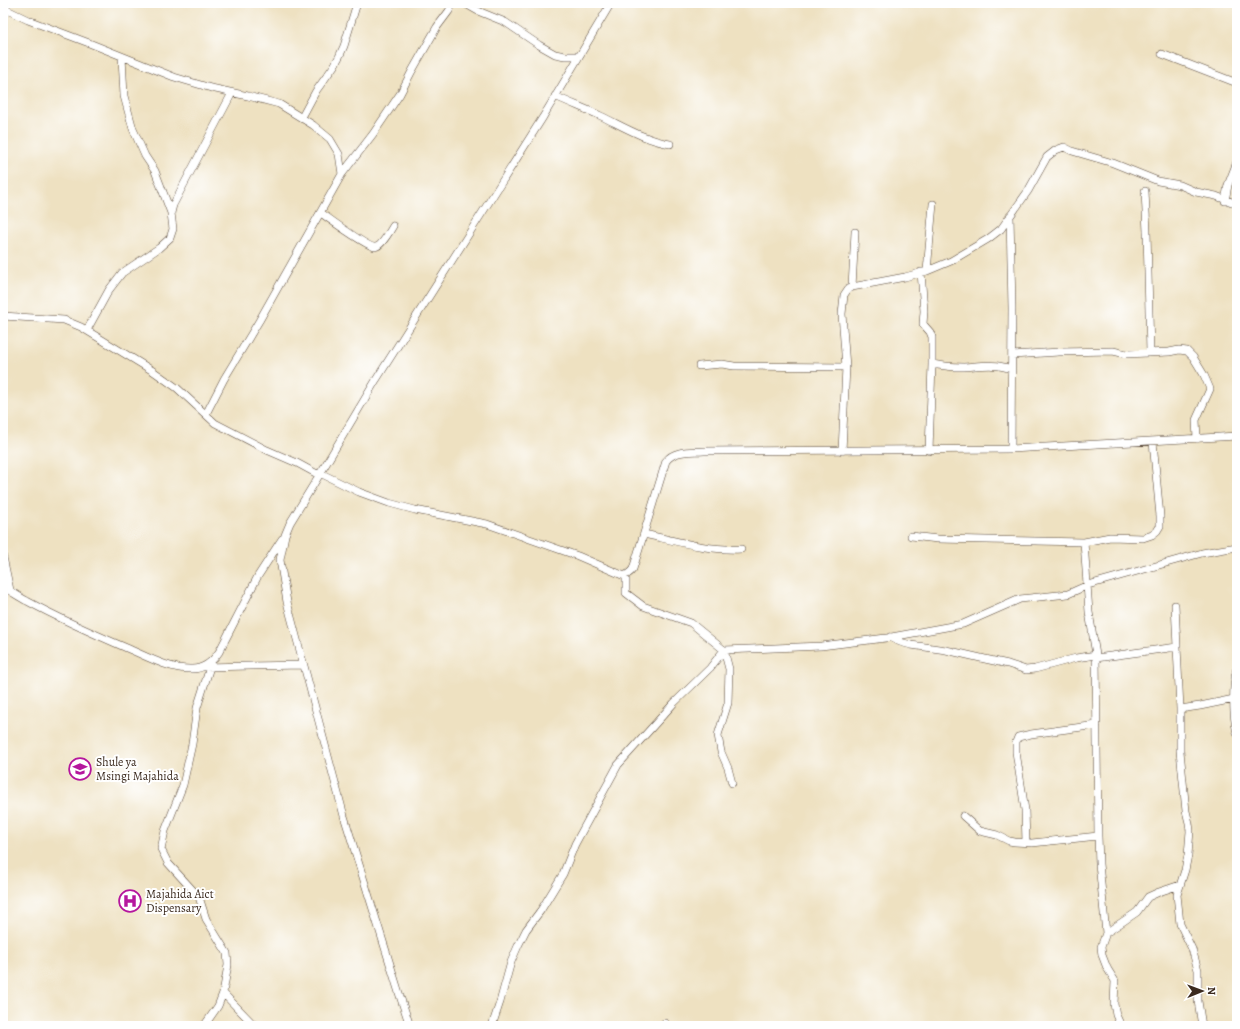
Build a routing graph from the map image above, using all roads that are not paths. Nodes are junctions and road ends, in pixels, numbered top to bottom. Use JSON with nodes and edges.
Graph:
{"nodes":[{"id":1,"x":357,"y":3,"type":"edge"},
{"id":2,"x":453,"y":3,"type":"edge"},
{"id":3,"x":464,"y":3,"type":"edge"},
{"id":4,"x":611,"y":3,"type":"edge"},
{"id":5,"x":3,"y":8,"type":"edge"},
{"id":6,"x":1162,"y":54,"type":"dead end"},
{"id":7,"x":579,"y":56,"type":"junction"},
{"id":8,"x":122,"y":57,"type":"junction"},
{"id":9,"x":1237,"y":83,"type":"edge"},
{"id":10,"x":232,"y":93,"type":"junction"},
{"id":11,"x":555,"y":96,"type":"junction"},
{"id":12,"x":302,"y":118,"type":"junction"},
{"id":13,"x":670,"y":144,"type":"dead end"},
{"id":14,"x":1237,"y":162,"type":"edge"},
{"id":15,"x":342,"y":174,"type":"junction"},
{"id":16,"x":1145,"y":191,"type":"dead end"},
{"id":17,"x":1225,"y":201,"type":"junction"},
{"id":18,"x":933,"y":204,"type":"dead end"},
{"id":19,"x":1237,"y":204,"type":"edge"},
{"id":20,"x":171,"y":213,"type":"junction"},
{"id":21,"x":321,"y":213,"type":"junction"},
{"id":22,"x":1010,"y":216,"type":"junction"},
{"id":23,"x":393,"y":226,"type":"dead end"},
{"id":24,"x":855,"y":232,"type":"dead end"},
{"id":25,"x":924,"y":271,"type":"junction"},
{"id":26,"x":852,"y":287,"type":"junction"},
{"id":27,"x":3,"y":316,"type":"edge"},
{"id":28,"x":88,"y":330,"type":"junction"},
{"id":29,"x":1150,"y":353,"type":"junction"},
{"id":30,"x":1012,"y":355,"type":"junction"},
{"id":31,"x":932,"y":364,"type":"junction"},
{"id":32,"x":699,"y":366,"type":"dead end"},
{"id":33,"x":846,"y":367,"type":"junction"},
{"id":34,"x":1011,"y":369,"type":"junction"},
{"id":35,"x":206,"y":414,"type":"junction"},
{"id":36,"x":1237,"y":436,"type":"edge"},
{"id":37,"x":1198,"y":439,"type":"junction"},
{"id":38,"x":1153,"y":442,"type":"junction"},
{"id":39,"x":1011,"y":449,"type":"junction"},
{"id":40,"x":842,"y":451,"type":"junction"},
{"id":41,"x":929,"y":451,"type":"junction"},
{"id":42,"x":320,"y":474,"type":"junction"},
{"id":43,"x":644,"y":534,"type":"junction"},
{"id":44,"x":285,"y":535,"type":"junction"},
{"id":45,"x":911,"y":536,"type":"dead end"},
{"id":46,"x":1084,"y":542,"type":"junction"},
{"id":47,"x":1237,"y":547,"type":"edge"},
{"id":48,"x":741,"y":549,"type":"dead end"},
{"id":49,"x":3,"y":557,"type":"edge"},
{"id":50,"x":626,"y":575,"type":"junction"},
{"id":51,"x":1088,"y":585,"type":"junction"},
{"id":52,"x":6,"y":589,"type":"edge"},
{"id":53,"x":1175,"y":605,"type":"dead end"},
{"id":54,"x":890,"y":637,"type":"junction"},
{"id":55,"x":1177,"y":647,"type":"junction"},
{"id":56,"x":724,"y":650,"type":"junction"},
{"id":57,"x":1096,"y":656,"type":"junction"},
{"id":58,"x":303,"y":665,"type":"junction"},
{"id":59,"x":206,"y":667,"type":"junction"},
{"id":60,"x":1237,"y":668,"type":"edge"},
{"id":61,"x":1234,"y":699,"type":"junction"},
{"id":62,"x":1180,"y":710,"type":"junction"},
{"id":63,"x":1097,"y":725,"type":"junction"},
{"id":64,"x":1237,"y":733,"type":"edge"},
{"id":65,"x":732,"y":783,"type":"dead end"},
{"id":66,"x":963,"y":816,"type":"dead end"},
{"id":67,"x":1098,"y":836,"type":"junction"},
{"id":68,"x":1026,"y":842,"type":"junction"},
{"id":69,"x":1180,"y":885,"type":"junction"},
{"id":70,"x":1106,"y":933,"type":"junction"},
{"id":71,"x":223,"y":992,"type":"junction"},
{"id":72,"x":204,"y":1026,"type":"edge"},
{"id":73,"x":255,"y":1026,"type":"edge"},
{"id":74,"x":410,"y":1026,"type":"edge"},
{"id":75,"x":492,"y":1026,"type":"edge"},
{"id":76,"x":1121,"y":1026,"type":"edge"},
{"id":77,"x":1202,"y":1026,"type":"edge"}],
"edges":[{"from":1,"to":12,"type":"street"},
{"from":2,"to":15,"type":"street"},
{"from":3,"to":7,"type":"street"},
{"from":4,"to":7,"type":"street"},
{"from":5,"to":8,"type":"street"},
{"from":6,"to":9,"type":"street"},
{"from":7,"to":11,"type":"street"},
{"from":8,"to":10,"type":"street"},
{"from":8,"to":20,"type":"street"},
{"from":10,"to":12,"type":"street"},
{"from":10,"to":20,"type":"street"},
{"from":11,"to":13,"type":"street"},
{"from":11,"to":42,"type":"street"},
{"from":12,"to":15,"type":"street"},
{"from":14,"to":17,"type":"street"},
{"from":15,"to":21,"type":"street"},
{"from":16,"to":29,"type":"street"},
{"from":17,"to":19,"type":"street"},
{"from":17,"to":22,"type":"street"},
{"from":18,"to":25,"type":"street"},
{"from":20,"to":28,"type":"street"},
{"from":21,"to":23,"type":"street"},
{"from":21,"to":35,"type":"street"},
{"from":22,"to":25,"type":"street"},
{"from":22,"to":30,"type":"street"},
{"from":24,"to":26,"type":"street"},
{"from":25,"to":26,"type":"street"},
{"from":25,"to":31,"type":"street"},
{"from":26,"to":33,"type":"street"},
{"from":27,"to":28,"type":"street"},
{"from":28,"to":35,"type":"street"},
{"from":29,"to":30,"type":"street"},
{"from":29,"to":37,"type":"street"},
{"from":30,"to":34,"type":"street"},
{"from":31,"to":34,"type":"street"},
{"from":31,"to":41,"type":"street"},
{"from":32,"to":33,"type":"street"},
{"from":33,"to":40,"type":"street"},
{"from":34,"to":39,"type":"street"},
{"from":35,"to":42,"type":"street"},
{"from":36,"to":37,"type":"street"},
{"from":37,"to":38,"type":"street"},
{"from":38,"to":39,"type":"street"},
{"from":38,"to":46,"type":"street"},
{"from":39,"to":41,"type":"street"},
{"from":40,"to":41,"type":"street"},
{"from":40,"to":43,"type":"street"},
{"from":42,"to":44,"type":"street"},
{"from":42,"to":50,"type":"street"},
{"from":43,"to":48,"type":"street"},
{"from":43,"to":50,"type":"street"},
{"from":44,"to":58,"type":"street"},
{"from":44,"to":59,"type":"street"},
{"from":45,"to":46,"type":"street"},
{"from":46,"to":51,"type":"street"},
{"from":47,"to":51,"type":"street"},
{"from":49,"to":52,"type":"street"},
{"from":50,"to":56,"type":"street"},
{"from":51,"to":54,"type":"street"},
{"from":51,"to":57,"type":"street"},
{"from":52,"to":59,"type":"street"},
{"from":53,"to":55,"type":"street"},
{"from":54,"to":56,"type":"street"},
{"from":54,"to":57,"type":"street"},
{"from":55,"to":57,"type":"street"},
{"from":55,"to":62,"type":"street"},
{"from":56,"to":65,"type":"street"},
{"from":56,"to":75,"type":"street"},
{"from":57,"to":63,"type":"street"},
{"from":58,"to":59,"type":"street"},
{"from":58,"to":74,"type":"street"},
{"from":59,"to":71,"type":"street"},
{"from":60,"to":61,"type":"street"},
{"from":61,"to":62,"type":"street"},
{"from":61,"to":64,"type":"street"},
{"from":62,"to":69,"type":"street"},
{"from":63,"to":67,"type":"street"},
{"from":63,"to":68,"type":"street"},
{"from":66,"to":68,"type":"street"},
{"from":67,"to":68,"type":"street"},
{"from":67,"to":70,"type":"street"},
{"from":69,"to":70,"type":"street"},
{"from":69,"to":77,"type":"street"},
{"from":70,"to":76,"type":"street"},
{"from":71,"to":72,"type":"street"},
{"from":71,"to":73,"type":"street"}]}
